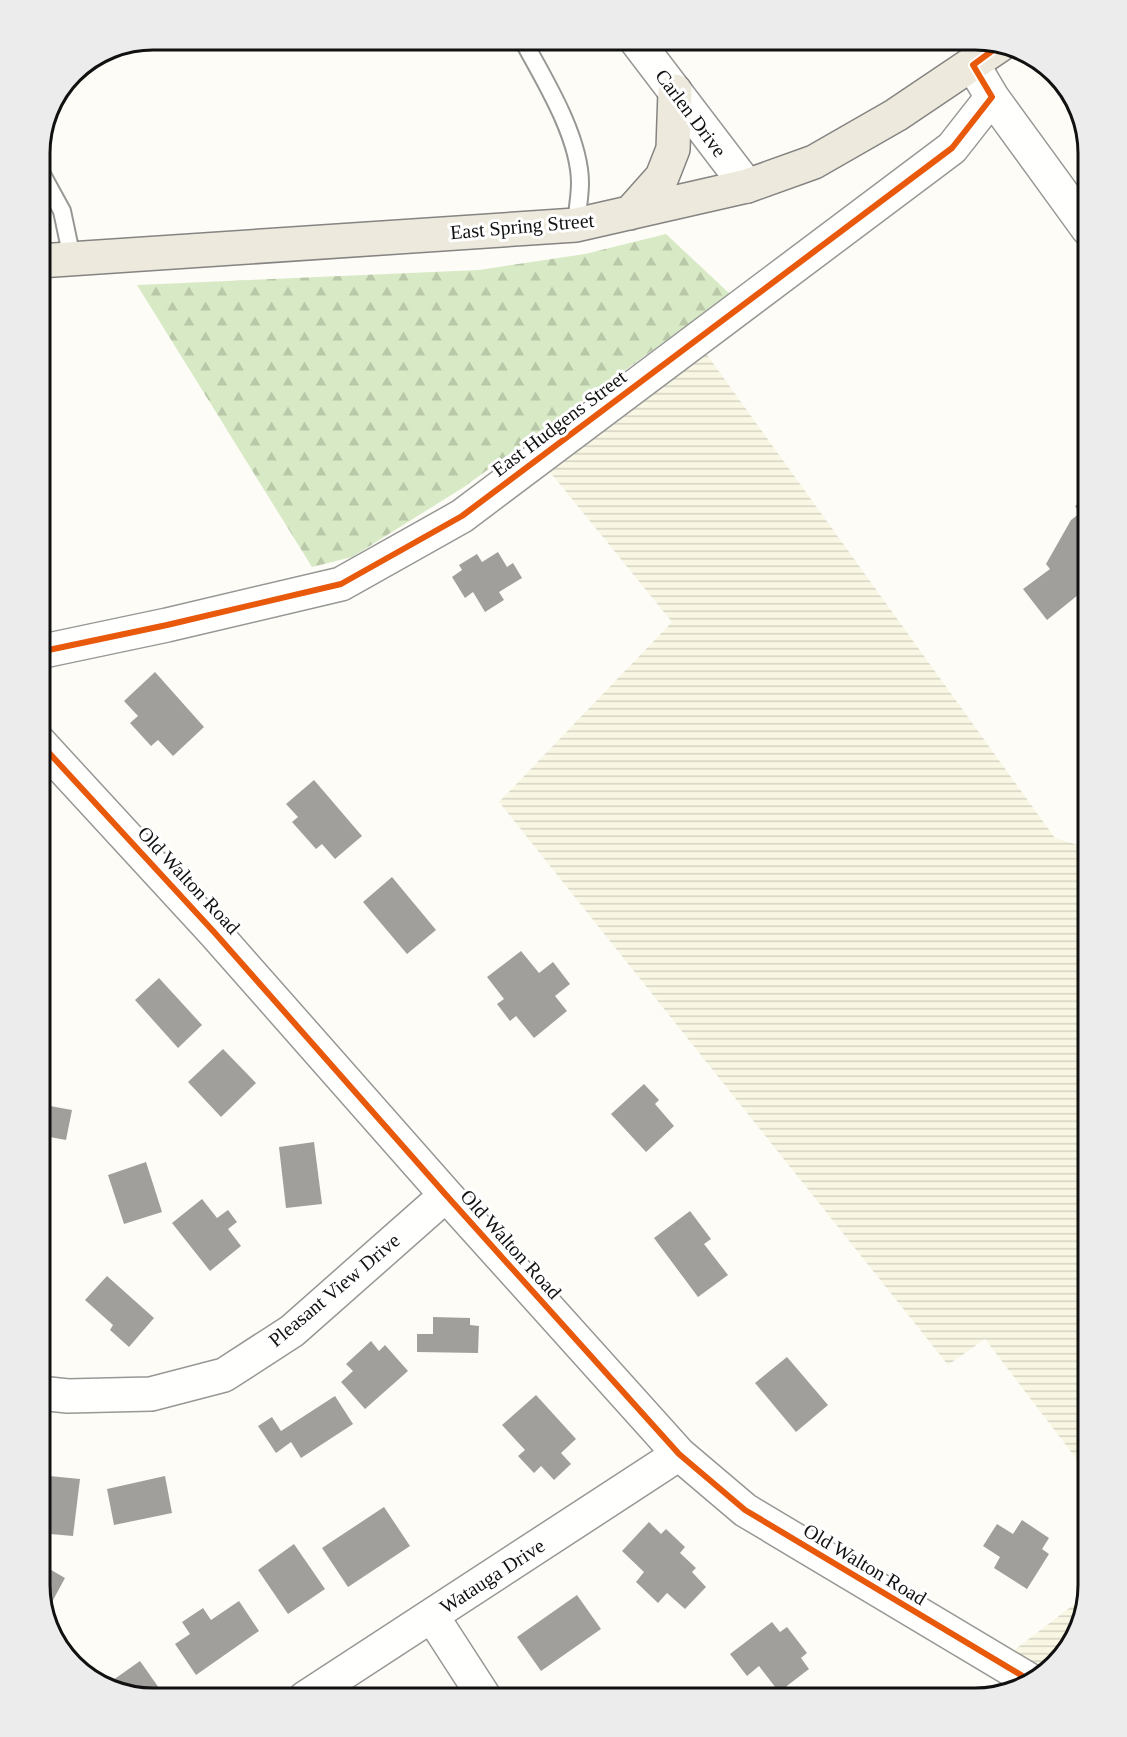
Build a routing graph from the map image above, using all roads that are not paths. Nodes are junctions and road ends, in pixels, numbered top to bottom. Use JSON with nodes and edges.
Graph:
{"nodes":[{"id":1,"x":528,"y":50,"type":"edge"},
{"id":2,"x":643,"y":50,"type":"edge"},
{"id":3,"x":992,"y":51,"type":"edge"},
{"id":4,"x":974,"y":65,"type":"junction"},
{"id":5,"x":675,"y":91,"type":"junction"},
{"id":6,"x":992,"y":97,"type":"junction"},
{"id":7,"x":747,"y":186,"type":"junction"},
{"id":8,"x":50,"y":189,"type":"edge"},
{"id":9,"x":630,"y":213,"type":"junction"},
{"id":10,"x":1078,"y":215,"type":"edge"},
{"id":11,"x":576,"y":225,"type":"junction"},
{"id":12,"x":72,"y":258,"type":"junction"},
{"id":13,"x":50,"y":260,"type":"edge"},
{"id":14,"x":50,"y":650,"type":"edge"},
{"id":15,"x":50,"y":754,"type":"edge"},
{"id":16,"x":446,"y":1195,"type":"junction"},
{"id":17,"x":50,"y":1394,"type":"edge"},
{"id":18,"x":679,"y":1455,"type":"junction"},
{"id":19,"x":432,"y":1616,"type":"junction"},
{"id":20,"x":1022,"y":1676,"type":"edge"},
{"id":21,"x":322,"y":1687,"type":"edge"},
{"id":22,"x":478,"y":1687,"type":"edge"}],
"edges":[{"from":1,"to":11,"type":"lane"},
{"from":2,"to":5,"type":"street","name":"Carlen Drive"},
{"from":3,"to":4,"type":"main road","name":"East Spring Street"},
{"from":4,"to":6,"type":"street"},
{"from":4,"to":7,"type":"main road","name":"East Spring Street"},
{"from":5,"to":7,"type":"street","name":"Carlen Drive"},
{"from":5,"to":9,"type":"main road"},
{"from":6,"to":10,"type":"street"},
{"from":6,"to":14,"type":"street","name":"East Hudgens Street"},
{"from":7,"to":9,"type":"main road","name":"East Spring Street"},
{"from":8,"to":12,"type":"lane"},
{"from":9,"to":11,"type":"main road","name":"East Spring Street"},
{"from":11,"to":12,"type":"main road","name":"East Spring Street"},
{"from":12,"to":13,"type":"main road","name":"East Spring Street"},
{"from":15,"to":16,"type":"street","name":"Old Walton Road"},
{"from":16,"to":17,"type":"street","name":"Pleasant View Drive"},
{"from":16,"to":18,"type":"street","name":"Old Walton Road"},
{"from":18,"to":19,"type":"street","name":"Watauga Drive"},
{"from":18,"to":20,"type":"street","name":"Old Walton Road"},
{"from":19,"to":21,"type":"street","name":"Watauga Drive"},
{"from":19,"to":22,"type":"street"}]}
